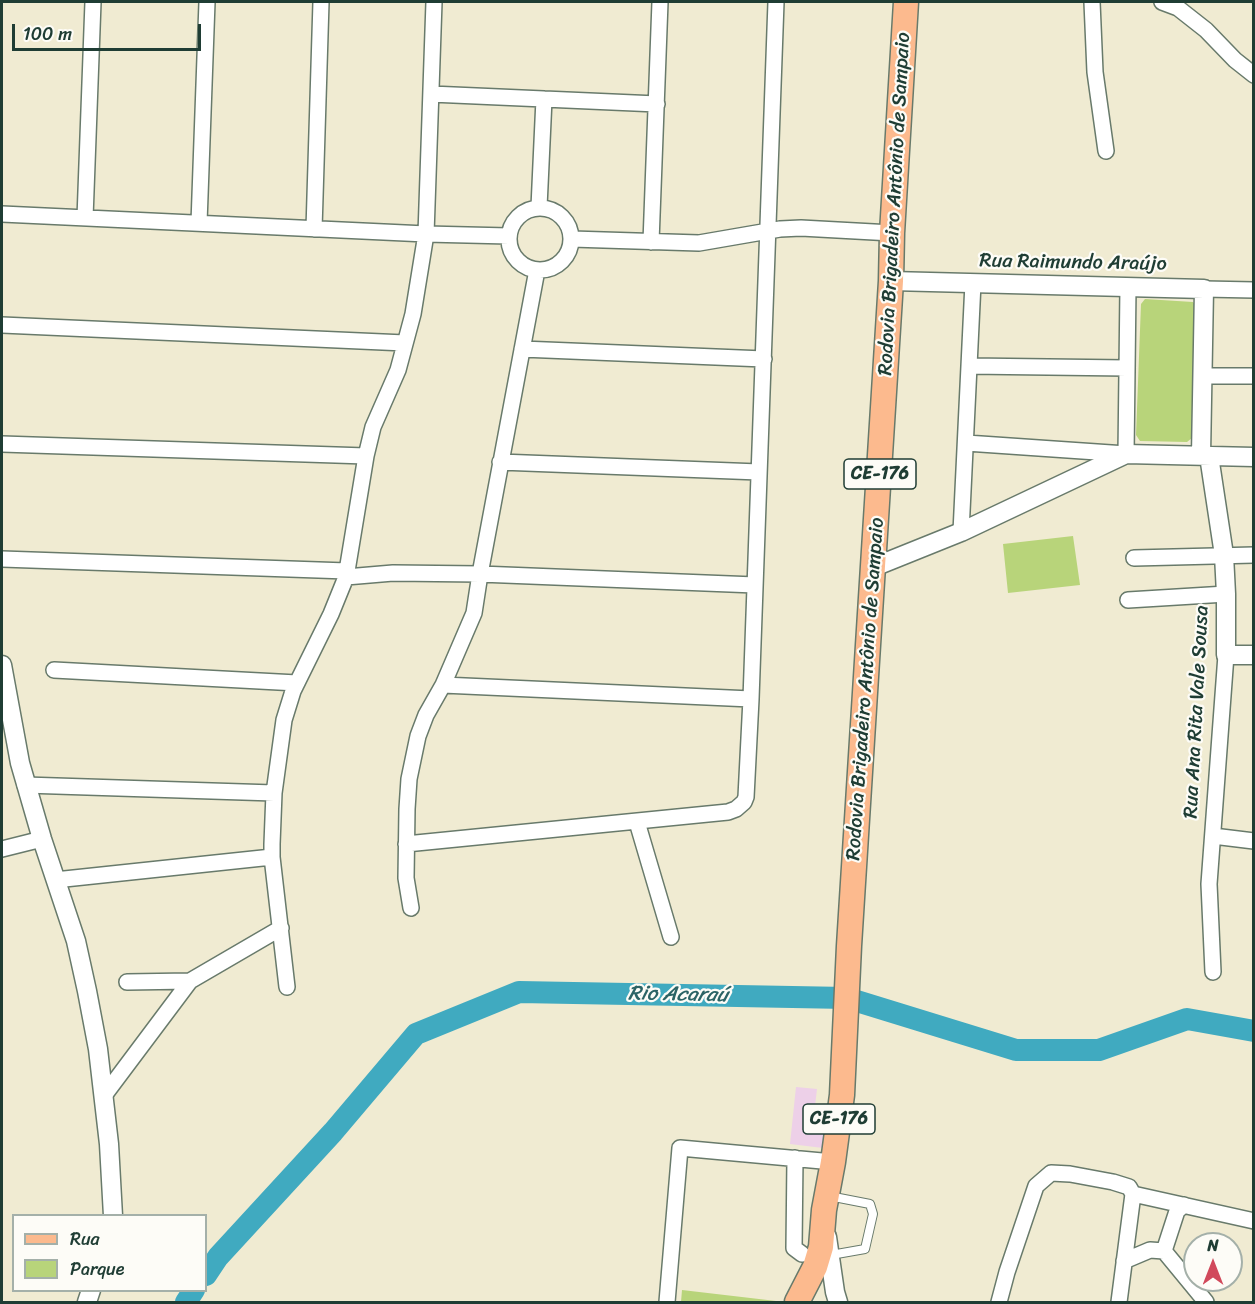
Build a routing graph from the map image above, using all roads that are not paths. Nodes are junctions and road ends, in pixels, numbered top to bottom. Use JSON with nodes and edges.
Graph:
{"nodes":[{"id":1,"x":93,"y":2,"type":"edge"},
{"id":2,"x":207,"y":2,"type":"edge"},
{"id":3,"x":321,"y":2,"type":"edge"},
{"id":4,"x":434,"y":2,"type":"edge"},
{"id":5,"x":660,"y":2,"type":"edge"},
{"id":6,"x":776,"y":2,"type":"edge"},
{"id":7,"x":906,"y":2,"type":"edge"},
{"id":8,"x":1092,"y":2,"type":"edge"},
{"id":9,"x":1162,"y":2,"type":"edge"},
{"id":10,"x":1254,"y":75,"type":"edge"},
{"id":11,"x":431,"y":94,"type":"junction"},
{"id":12,"x":543,"y":99,"type":"junction"},
{"id":13,"x":657,"y":104,"type":"junction"},
{"id":14,"x":1106,"y":151,"type":"dead end"},
{"id":15,"x":539,"y":207,"type":"junction"},
{"id":16,"x":2,"y":214,"type":"edge"},
{"id":17,"x":85,"y":218,"type":"junction"},
{"id":18,"x":199,"y":224,"type":"junction"},
{"id":19,"x":314,"y":229,"type":"junction"},
{"id":20,"x":768,"y":232,"type":"junction"},
{"id":21,"x":892,"y":233,"type":"junction"},
{"id":22,"x":426,"y":234,"type":"junction"},
{"id":23,"x":509,"y":236,"type":"junction"},
{"id":24,"x":572,"y":239,"type":"junction"},
{"id":25,"x":651,"y":242,"type":"junction"},
{"id":26,"x":537,"y":270,"type":"junction"},
{"id":27,"x":891,"y":281,"type":"junction"},
{"id":28,"x":973,"y":283,"type":"junction"},
{"id":29,"x":1128,"y":287,"type":"junction"},
{"id":30,"x":1204,"y":289,"type":"junction"},
{"id":31,"x":1254,"y":290,"type":"edge"},
{"id":32,"x":2,"y":325,"type":"edge"},
{"id":33,"x":405,"y":343,"type":"junction"},
{"id":34,"x":522,"y":349,"type":"junction"},
{"id":35,"x":764,"y":359,"type":"junction"},
{"id":36,"x":969,"y":366,"type":"junction"},
{"id":37,"x":1127,"y":368,"type":"junction"},
{"id":38,"x":1203,"y":376,"type":"junction"},
{"id":39,"x":1254,"y":376,"type":"edge"},
{"id":40,"x":966,"y":443,"type":"junction"},
{"id":41,"x":2,"y":444,"type":"edge"},
{"id":42,"x":1126,"y":454,"type":"junction"},
{"id":43,"x":366,"y":456,"type":"junction"},
{"id":44,"x":1205,"y":456,"type":"junction"},
{"id":45,"x":1254,"y":457,"type":"edge"},
{"id":46,"x":500,"y":462,"type":"junction"},
{"id":47,"x":759,"y":472,"type":"junction"},
{"id":48,"x":961,"y":532,"type":"junction"},
{"id":49,"x":1224,"y":555,"type":"junction"},
{"id":50,"x":1254,"y":555,"type":"edge"},
{"id":51,"x":1134,"y":558,"type":"dead end"},
{"id":52,"x":2,"y":559,"type":"edge"},
{"id":53,"x":874,"y":567,"type":"junction"},
{"id":54,"x":347,"y":574,"type":"junction"},
{"id":55,"x":480,"y":574,"type":"junction"},
{"id":56,"x":755,"y":585,"type":"junction"},
{"id":57,"x":1226,"y":594,"type":"junction"},
{"id":58,"x":1128,"y":600,"type":"dead end"},
{"id":59,"x":1226,"y":655,"type":"junction"},
{"id":60,"x":1254,"y":655,"type":"edge"},
{"id":61,"x":2,"y":665,"type":"edge"},
{"id":62,"x":54,"y":670,"type":"dead end"},
{"id":63,"x":297,"y":683,"type":"junction"},
{"id":64,"x":3,"y":685,"type":"edge"},
{"id":65,"x":443,"y":685,"type":"junction"},
{"id":66,"x":751,"y":699,"type":"junction"},
{"id":67,"x":25,"y":785,"type":"junction"},
{"id":68,"x":274,"y":793,"type":"junction"},
{"id":69,"x":637,"y":822,"type":"junction"},
{"id":70,"x":1213,"y":836,"type":"junction"},
{"id":71,"x":42,"y":839,"type":"junction"},
{"id":72,"x":1254,"y":841,"type":"edge"},
{"id":73,"x":406,"y":844,"type":"junction"},
{"id":74,"x":2,"y":849,"type":"edge"},
{"id":75,"x":272,"y":857,"type":"junction"},
{"id":76,"x":55,"y":880,"type":"junction"},
{"id":77,"x":411,"y":908,"type":"dead end"},
{"id":78,"x":281,"y":928,"type":"junction"},
{"id":79,"x":671,"y":937,"type":"dead end"},
{"id":80,"x":1213,"y":972,"type":"dead end"},
{"id":81,"x":190,"y":981,"type":"junction"},
{"id":82,"x":127,"y":982,"type":"dead end"},
{"id":83,"x":287,"y":987,"type":"dead end"},
{"id":84,"x":103,"y":1097,"type":"junction"},
{"id":85,"x":795,"y":1158,"type":"junction"},
{"id":86,"x":833,"y":1162,"type":"junction"},
{"id":87,"x":1133,"y":1194,"type":"junction"},
{"id":88,"x":825,"y":1203,"type":"junction"},
{"id":89,"x":1184,"y":1205,"type":"junction"},
{"id":90,"x":113,"y":1214,"type":"edge"},
{"id":91,"x":1254,"y":1221,"type":"edge"},
{"id":92,"x":1164,"y":1251,"type":"junction"},
{"id":93,"x":802,"y":1254,"type":"junction"},
{"id":94,"x":829,"y":1255,"type":"junction"},
{"id":95,"x":1124,"y":1261,"type":"junction"},
{"id":96,"x":835,"y":1299,"type":"edge"},
{"id":97,"x":667,"y":1302,"type":"edge"},
{"id":98,"x":793,"y":1302,"type":"edge"},
{"id":99,"x":999,"y":1302,"type":"edge"},
{"id":100,"x":1119,"y":1302,"type":"edge"},
{"id":101,"x":1206,"y":1302,"type":"edge"}],
"edges":[{"from":1,"to":17,"type":"street"},
{"from":2,"to":18,"type":"street"},
{"from":3,"to":19,"type":"street"},
{"from":4,"to":11,"type":"street"},
{"from":5,"to":13,"type":"street"},
{"from":6,"to":20,"type":"street"},
{"from":7,"to":21,"type":"main road","name":"Rodovia Brigadeiro Antônio de Sampaio","number":"CE-176"},
{"from":8,"to":14,"type":"street"},
{"from":9,"to":10,"type":"street"},
{"from":11,"to":12,"type":"street"},
{"from":11,"to":22,"type":"street"},
{"from":12,"to":13,"type":"street"},
{"from":12,"to":15,"type":"street"},
{"from":13,"to":25,"type":"street"},
{"from":15,"to":23,"type":"street"},
{"from":15,"to":24,"type":"street"},
{"from":16,"to":17,"type":"street"},
{"from":17,"to":18,"type":"street"},
{"from":18,"to":19,"type":"street"},
{"from":19,"to":22,"type":"street"},
{"from":20,"to":21,"type":"street"},
{"from":20,"to":25,"type":"street"},
{"from":20,"to":35,"type":"street"},
{"from":21,"to":27,"type":"main road","name":"Rodovia Brigadeiro Antônio de Sampaio","number":"CE-176"},
{"from":22,"to":23,"type":"street"},
{"from":22,"to":33,"type":"street"},
{"from":23,"to":26,"type":"street"},
{"from":24,"to":25,"type":"street"},
{"from":24,"to":26,"type":"street"},
{"from":26,"to":34,"type":"street"},
{"from":27,"to":28,"type":"street","name":"Rua Raimundo Araújo"},
{"from":27,"to":53,"type":"main road","name":"Rodovia Brigadeiro Antônio de Sampaio","number":"CE-176"},
{"from":28,"to":29,"type":"street","name":"Rua Raimundo Araújo"},
{"from":28,"to":36,"type":"street"},
{"from":29,"to":30,"type":"street","name":"Rua Raimundo Araújo"},
{"from":29,"to":37,"type":"street"},
{"from":30,"to":31,"type":"street","name":"Rua Raimundo Araújo"},
{"from":30,"to":38,"type":"street","name":"Rua Ana Rita Vale Sousa"},
{"from":32,"to":33,"type":"street"},
{"from":33,"to":43,"type":"street"},
{"from":34,"to":35,"type":"street"},
{"from":34,"to":46,"type":"street"},
{"from":35,"to":47,"type":"street"},
{"from":36,"to":37,"type":"street"},
{"from":36,"to":40,"type":"street"},
{"from":37,"to":42,"type":"street"},
{"from":38,"to":39,"type":"street"},
{"from":38,"to":44,"type":"street","name":"Rua Ana Rita Vale Sousa"},
{"from":40,"to":42,"type":"street"},
{"from":40,"to":48,"type":"street"},
{"from":41,"to":43,"type":"street"},
{"from":42,"to":44,"type":"street"},
{"from":42,"to":48,"type":"street"},
{"from":43,"to":54,"type":"street"},
{"from":44,"to":45,"type":"street"},
{"from":44,"to":49,"type":"street","name":"Rua Ana Rita Vale Sousa"},
{"from":46,"to":47,"type":"street"},
{"from":46,"to":55,"type":"street"},
{"from":47,"to":56,"type":"street"},
{"from":48,"to":53,"type":"street"},
{"from":49,"to":50,"type":"street"},
{"from":49,"to":51,"type":"street"},
{"from":49,"to":57,"type":"street","name":"Rua Ana Rita Vale Sousa"},
{"from":52,"to":54,"type":"street"},
{"from":53,"to":86,"type":"main road","name":"Rodovia Brigadeiro Antônio de Sampaio","number":"CE-176"},
{"from":54,"to":55,"type":"street"},
{"from":54,"to":63,"type":"street"},
{"from":55,"to":56,"type":"street"},
{"from":55,"to":65,"type":"street"},
{"from":56,"to":66,"type":"street"},
{"from":57,"to":58,"type":"street"},
{"from":57,"to":59,"type":"street","name":"Rua Ana Rita Vale Sousa"},
{"from":59,"to":60,"type":"street"},
{"from":59,"to":70,"type":"street","name":"Rua Ana Rita Vale Sousa"},
{"from":61,"to":64,"type":"street"},
{"from":62,"to":63,"type":"street"},
{"from":63,"to":68,"type":"street"},
{"from":64,"to":67,"type":"street"},
{"from":65,"to":66,"type":"street"},
{"from":65,"to":73,"type":"street"},
{"from":66,"to":69,"type":"street"},
{"from":67,"to":68,"type":"street"},
{"from":67,"to":71,"type":"street"},
{"from":68,"to":75,"type":"street"},
{"from":69,"to":73,"type":"street"},
{"from":69,"to":79,"type":"street"},
{"from":70,"to":72,"type":"street"},
{"from":70,"to":80,"type":"street","name":"Rua Ana Rita Vale Sousa"},
{"from":71,"to":74,"type":"street"},
{"from":71,"to":76,"type":"street"},
{"from":73,"to":77,"type":"street"},
{"from":75,"to":76,"type":"street"},
{"from":75,"to":78,"type":"street"},
{"from":76,"to":84,"type":"street"},
{"from":78,"to":81,"type":"street"},
{"from":78,"to":83,"type":"street"},
{"from":81,"to":82,"type":"street"},
{"from":81,"to":84,"type":"street"},
{"from":84,"to":90,"type":"street"},
{"from":85,"to":86,"type":"street"},
{"from":85,"to":93,"type":"street"},
{"from":85,"to":97,"type":"street"},
{"from":86,"to":88,"type":"main road","number":"CE-176"},
{"from":87,"to":89,"type":"street"},
{"from":87,"to":95,"type":"street"},
{"from":87,"to":99,"type":"street"},
{"from":88,"to":93,"type":"main road","number":"CE-176"},
{"from":88,"to":94,"type":"street"},
{"from":88,"to":94,"type":"lane"},
{"from":88,"to":98,"type":"main road","number":"CE-176"},
{"from":89,"to":91,"type":"street"},
{"from":89,"to":92,"type":"street"},
{"from":92,"to":95,"type":"street"},
{"from":92,"to":101,"type":"street"},
{"from":93,"to":98,"type":"main road","number":"CE-176"},
{"from":94,"to":96,"type":"street"},
{"from":95,"to":100,"type":"street"}]}
